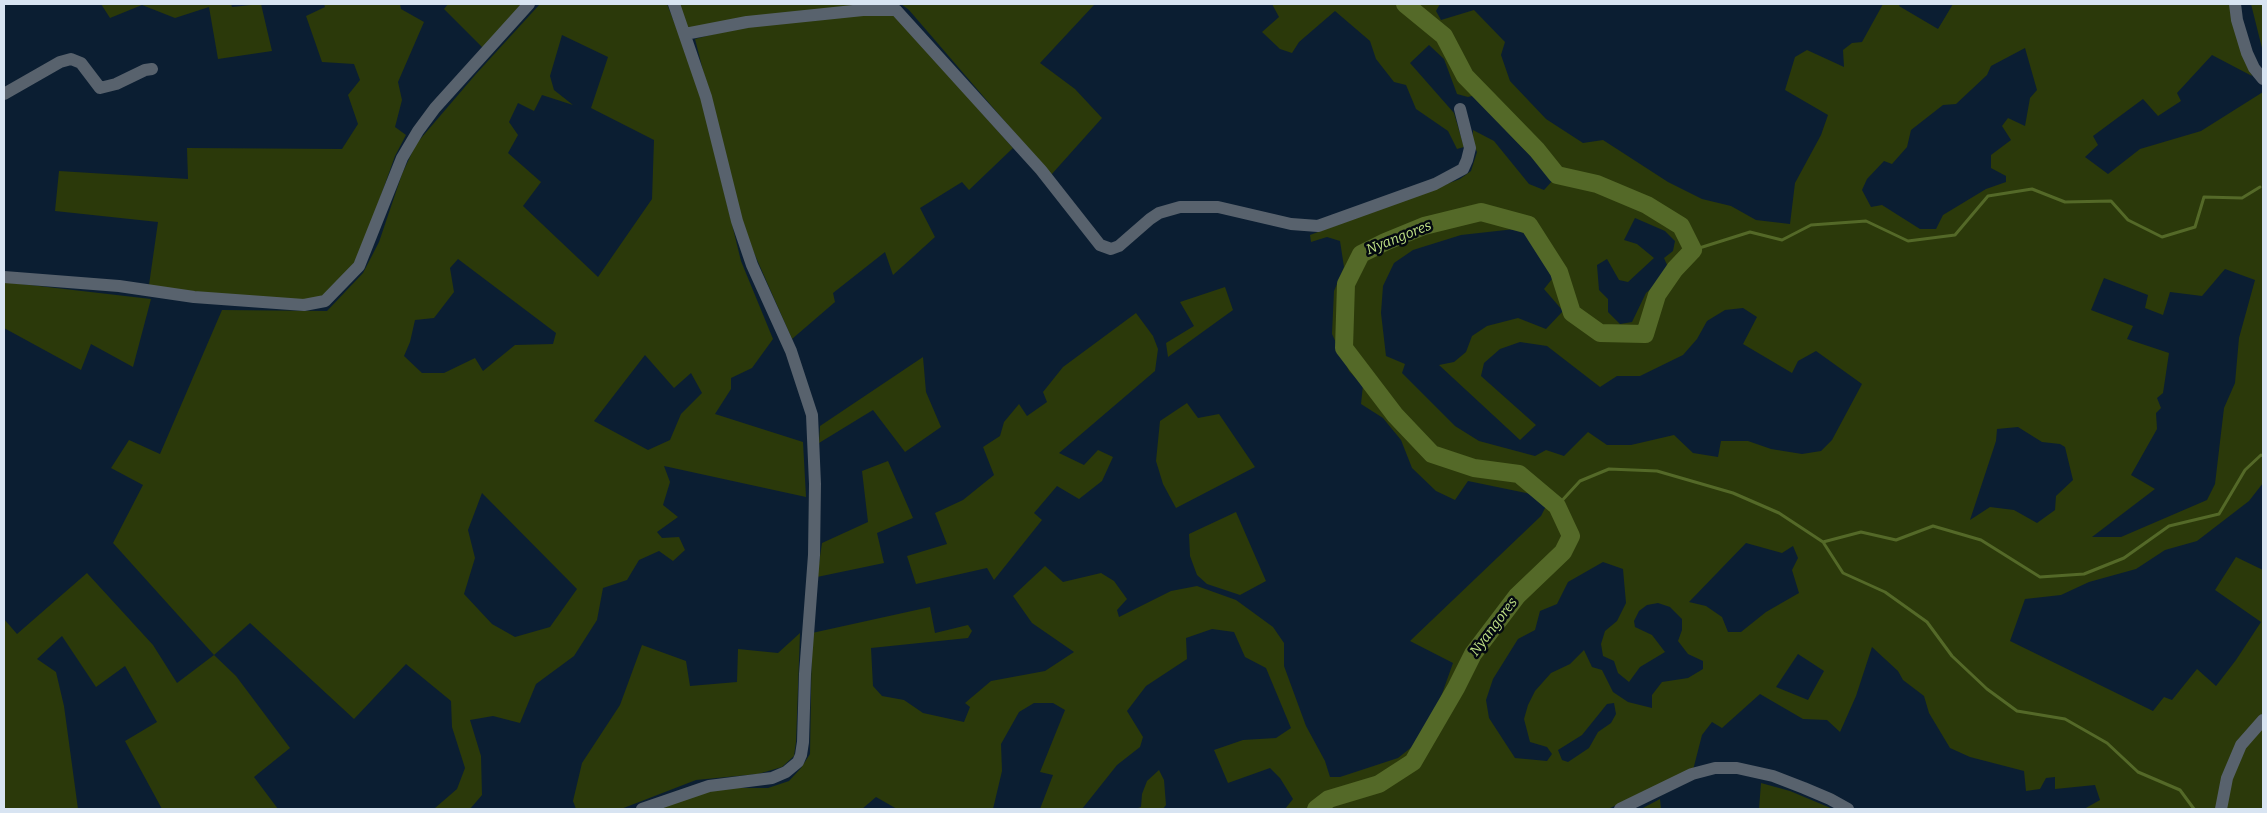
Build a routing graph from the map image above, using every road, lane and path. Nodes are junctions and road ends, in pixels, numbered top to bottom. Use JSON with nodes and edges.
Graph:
{"nodes":[{"id":1,"x":529,"y":4,"type":"edge"},
{"id":2,"x":674,"y":4,"type":"edge"},
{"id":3,"x":2235,"y":4,"type":"edge"},
{"id":4,"x":685,"y":34,"type":"junction"},
{"id":5,"x":152,"y":69,"type":"dead end"},
{"id":6,"x":2263,"y":80,"type":"edge"},
{"id":7,"x":4,"y":94,"type":"edge"},
{"id":8,"x":1460,"y":109,"type":"dead end"},
{"id":9,"x":4,"y":277,"type":"edge"},
{"id":10,"x":2263,"y":720,"type":"edge"},
{"id":11,"x":642,"y":809,"type":"edge"},
{"id":12,"x":1620,"y":809,"type":"edge"},
{"id":13,"x":1848,"y":809,"type":"edge"},
{"id":14,"x":2221,"y":809,"type":"edge"}],
"edges":[{"from":1,"to":9,"type":"street"},
{"from":2,"to":4,"type":"street"},
{"from":3,"to":6,"type":"street"},
{"from":4,"to":8,"type":"street"},
{"from":4,"to":11,"type":"street"},
{"from":5,"to":7,"type":"street"},
{"from":10,"to":14,"type":"street"},
{"from":12,"to":13,"type":"street"}]}
